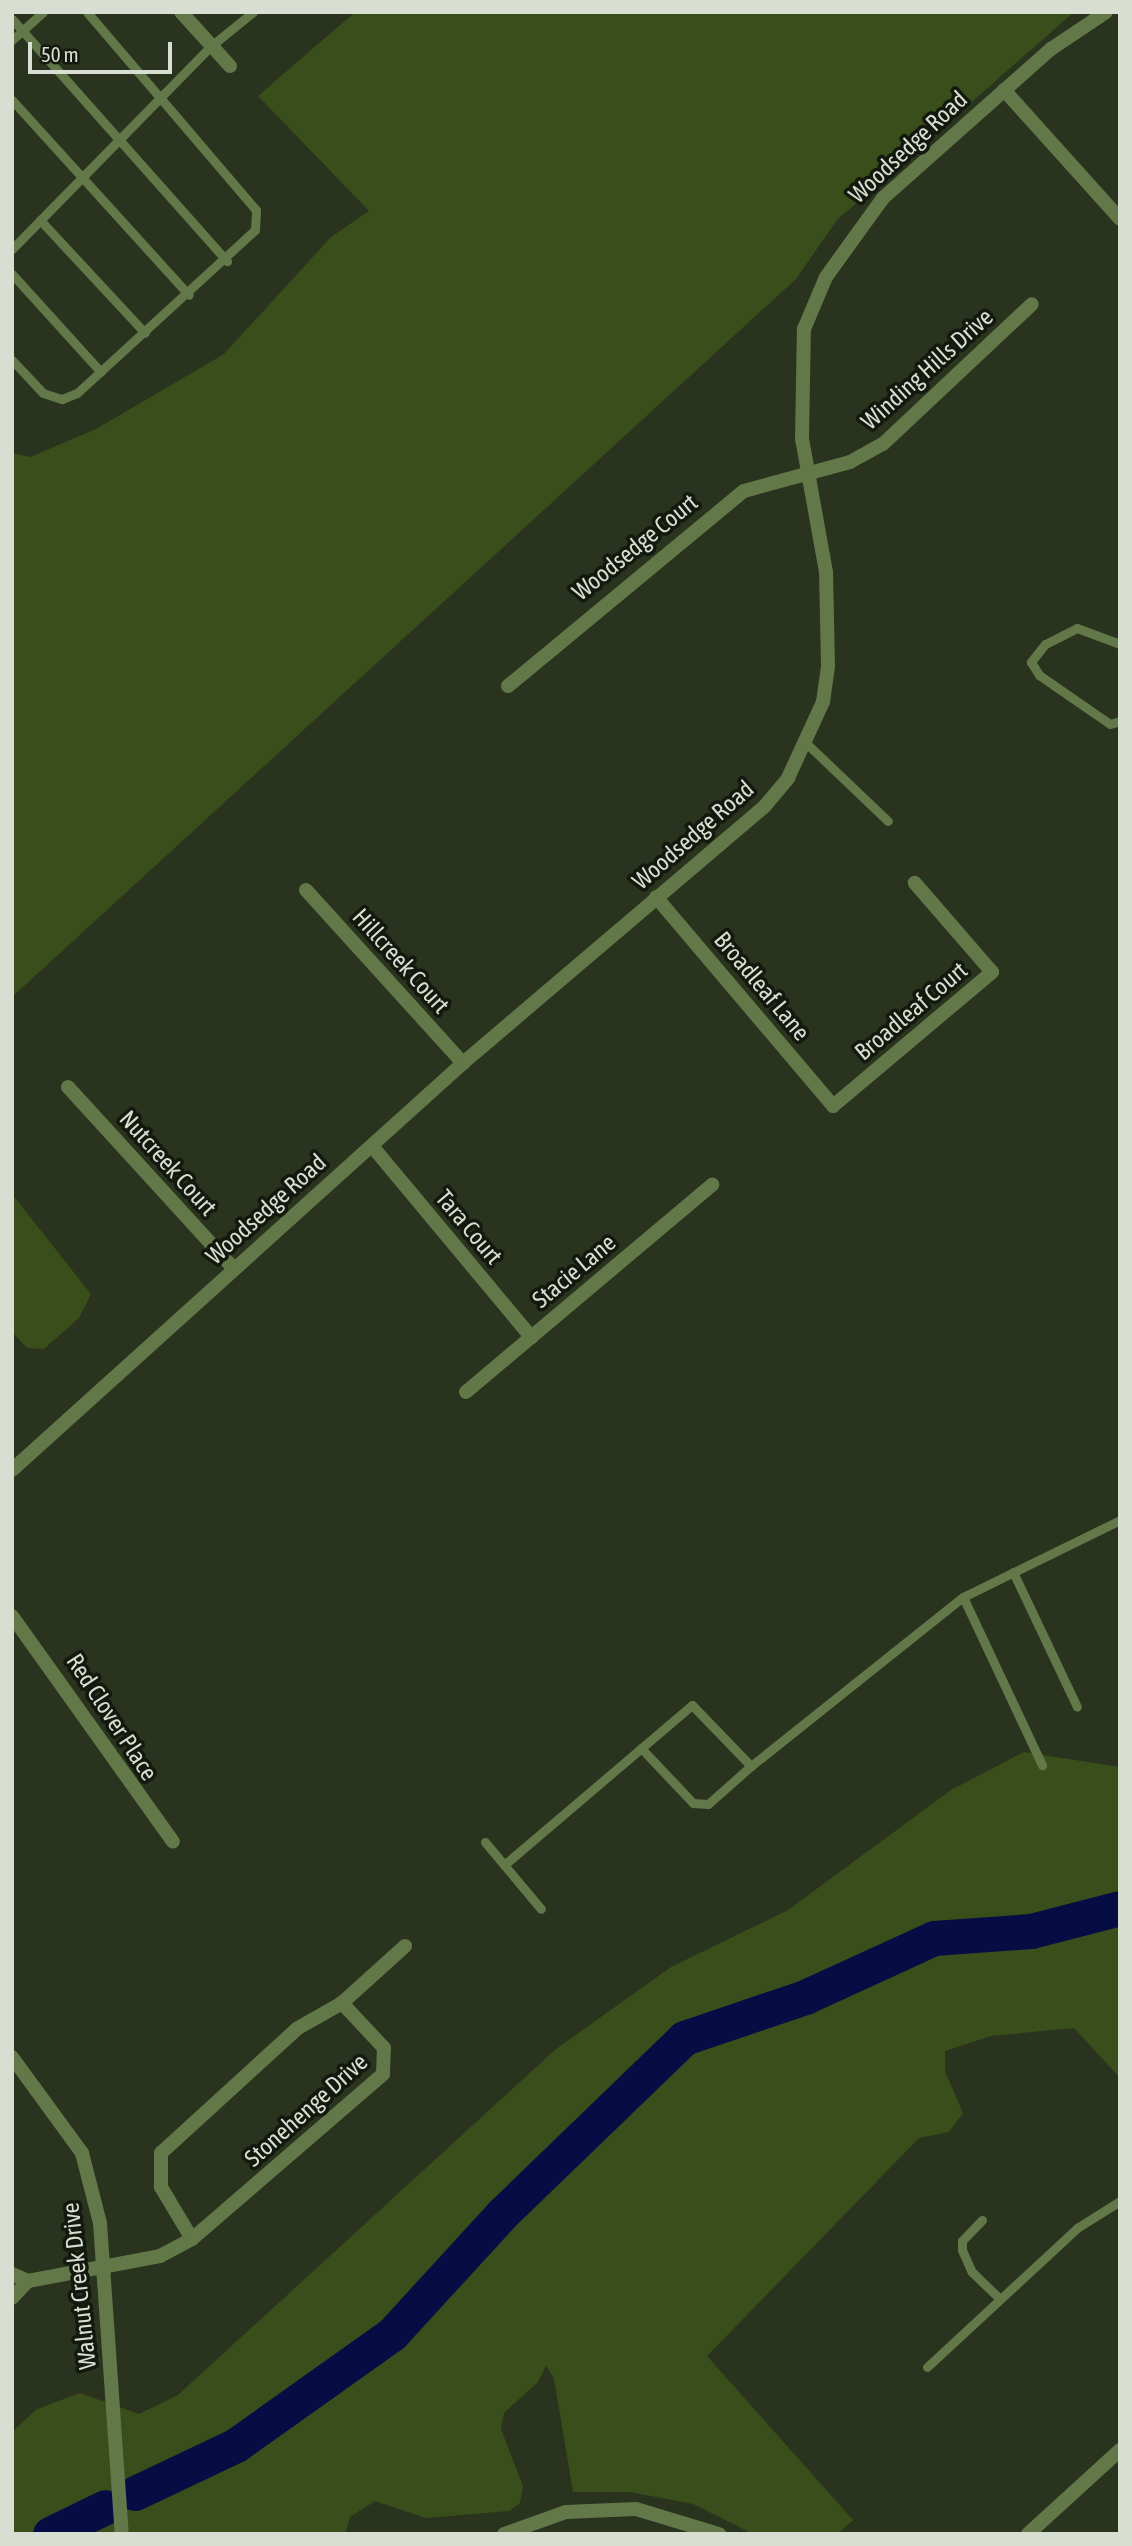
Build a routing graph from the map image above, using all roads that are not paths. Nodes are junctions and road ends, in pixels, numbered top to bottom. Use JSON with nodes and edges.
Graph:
{"nodes":[{"id":1,"x":43,"y":12,"type":"edge"},
{"id":2,"x":87,"y":12,"type":"edge"},
{"id":3,"x":181,"y":12,"type":"edge"},
{"id":4,"x":253,"y":12,"type":"edge"},
{"id":5,"x":1106,"y":12,"type":"edge"},
{"id":6,"x":12,"y":19,"type":"edge"},
{"id":7,"x":23,"y":30,"type":"junction"},
{"id":8,"x":12,"y":40,"type":"edge"},
{"id":9,"x":211,"y":46,"type":"junction"},
{"id":10,"x":230,"y":66,"type":"dead end"},
{"id":11,"x":1004,"y":90,"type":"junction"},
{"id":12,"x":161,"y":98,"type":"junction"},
{"id":13,"x":12,"y":100,"type":"edge"},
{"id":14,"x":120,"y":139,"type":"junction"},
{"id":15,"x":82,"y":178,"type":"junction"},
{"id":16,"x":1120,"y":219,"type":"edge"},
{"id":17,"x":40,"y":220,"type":"junction"},
{"id":18,"x":12,"y":249,"type":"edge"},
{"id":19,"x":227,"y":261,"type":"junction"},
{"id":20,"x":12,"y":274,"type":"edge"},
{"id":21,"x":189,"y":295,"type":"junction"},
{"id":22,"x":1032,"y":304,"type":"dead end"},
{"id":23,"x":145,"y":333,"type":"junction"},
{"id":24,"x":12,"y":360,"type":"edge"},
{"id":25,"x":101,"y":372,"type":"junction"},
{"id":26,"x":807,"y":471,"type":"junction"},
{"id":27,"x":1120,"y":645,"type":"edge"},
{"id":28,"x":508,"y":686,"type":"dead end"},
{"id":29,"x":1120,"y":721,"type":"edge"},
{"id":30,"x":806,"y":743,"type":"junction"},
{"id":31,"x":888,"y":821,"type":"dead end"},
{"id":32,"x":915,"y":883,"type":"dead end"},
{"id":33,"x":306,"y":890,"type":"dead end"},
{"id":34,"x":656,"y":897,"type":"junction"},
{"id":35,"x":463,"y":1063,"type":"junction"},
{"id":36,"x":68,"y":1087,"type":"dead end"},
{"id":37,"x":832,"y":1106,"type":"joint"},
{"id":38,"x":372,"y":1146,"type":"junction"},
{"id":39,"x":712,"y":1185,"type":"dead end"},
{"id":40,"x":234,"y":1269,"type":"junction"},
{"id":41,"x":531,"y":1337,"type":"junction"},
{"id":42,"x":466,"y":1392,"type":"dead end"},
{"id":43,"x":12,"y":1470,"type":"edge"},
{"id":44,"x":1120,"y":1520,"type":"edge"},
{"id":45,"x":1013,"y":1572,"type":"junction"},
{"id":46,"x":963,"y":1597,"type":"junction"},
{"id":47,"x":12,"y":1616,"type":"edge"},
{"id":48,"x":1076,"y":1707,"type":"dead end"},
{"id":49,"x":641,"y":1748,"type":"junction"},
{"id":50,"x":1042,"y":1765,"type":"dead end"},
{"id":51,"x":751,"y":1766,"type":"junction"},
{"id":52,"x":173,"y":1842,"type":"dead end"},
{"id":53,"x":485,"y":1842,"type":"dead end"},
{"id":54,"x":504,"y":1865,"type":"junction"},
{"id":55,"x":541,"y":1909,"type":"dead end"},
{"id":56,"x":405,"y":1946,"type":"dead end"},
{"id":57,"x":342,"y":2003,"type":"junction"},
{"id":58,"x":12,"y":2057,"type":"edge"},
{"id":59,"x":1120,"y":2201,"type":"edge"},
{"id":60,"x":982,"y":2220,"type":"dead end"},
{"id":61,"x":192,"y":2239,"type":"junction"},
{"id":62,"x":103,"y":2266,"type":"junction"},
{"id":63,"x":12,"y":2274,"type":"edge"},
{"id":64,"x":28,"y":2280,"type":"junction"},
{"id":65,"x":12,"y":2298,"type":"edge"},
{"id":66,"x":1000,"y":2300,"type":"junction"},
{"id":67,"x":927,"y":2367,"type":"dead end"},
{"id":68,"x":1120,"y":2450,"type":"edge"},
{"id":69,"x":122,"y":2534,"type":"edge"},
{"id":70,"x":504,"y":2534,"type":"edge"},
{"id":71,"x":719,"y":2534,"type":"edge"},
{"id":72,"x":1028,"y":2534,"type":"edge"}],
"edges":[{"from":1,"to":7,"type":"lane"},
{"from":2,"to":12,"type":"lane"},
{"from":3,"to":9,"type":"street"},
{"from":4,"to":9,"type":"lane"},
{"from":5,"to":11,"type":"street","name":"Woodsedge Road"},
{"from":6,"to":7,"type":"lane"},
{"from":7,"to":8,"type":"lane"},
{"from":7,"to":14,"type":"lane"},
{"from":9,"to":10,"type":"street"},
{"from":9,"to":12,"type":"lane"},
{"from":11,"to":16,"type":"street"},
{"from":11,"to":26,"type":"street","name":"Woodsedge Road"},
{"from":12,"to":14,"type":"lane"},
{"from":12,"to":19,"type":"lane"},
{"from":13,"to":15,"type":"lane"},
{"from":14,"to":15,"type":"lane"},
{"from":14,"to":19,"type":"lane"},
{"from":15,"to":17,"type":"lane"},
{"from":15,"to":21,"type":"lane"},
{"from":17,"to":18,"type":"lane"},
{"from":17,"to":23,"type":"lane"},
{"from":19,"to":21,"type":"lane"},
{"from":20,"to":25,"type":"lane"},
{"from":21,"to":23,"type":"lane"},
{"from":22,"to":26,"type":"street","name":"Winding Hills Drive"},
{"from":23,"to":25,"type":"lane"},
{"from":24,"to":25,"type":"lane"},
{"from":26,"to":28,"type":"street","name":"Woodsedge Court"},
{"from":26,"to":30,"type":"street","name":"Woodsedge Road"},
{"from":27,"to":29,"type":"lane"},
{"from":30,"to":31,"type":"lane"},
{"from":30,"to":34,"type":"street","name":"Woodsedge Road"},
{"from":32,"to":37,"type":"street","name":"Broadleaf Court"},
{"from":33,"to":35,"type":"street","name":"Hillcreek Court"},
{"from":34,"to":35,"type":"street","name":"Woodsedge Road"},
{"from":34,"to":37,"type":"street","name":"Broadleaf Lane"},
{"from":35,"to":38,"type":"street","name":"Woodsedge Road"},
{"from":36,"to":40,"type":"street","name":"Nutcreek Court"},
{"from":38,"to":40,"type":"street","name":"Woodsedge Road"},
{"from":38,"to":41,"type":"street","name":"Tara Court"},
{"from":39,"to":41,"type":"street","name":"Stacie Lane"},
{"from":40,"to":43,"type":"street","name":"Woodsedge Road"},
{"from":41,"to":42,"type":"street","name":"Stacie Lane"},
{"from":44,"to":45,"type":"lane"},
{"from":45,"to":46,"type":"lane"},
{"from":45,"to":48,"type":"lane"},
{"from":46,"to":50,"type":"lane"},
{"from":46,"to":51,"type":"lane"},
{"from":47,"to":52,"type":"street","name":"Red Clover Place"},
{"from":49,"to":51,"type":"lane"},
{"from":49,"to":51,"type":"lane"},
{"from":49,"to":54,"type":"lane"},
{"from":53,"to":54,"type":"lane"},
{"from":54,"to":55,"type":"lane"},
{"from":56,"to":57,"type":"street"},
{"from":57,"to":61,"type":"street"},
{"from":57,"to":61,"type":"street","name":"Stonehenge Drive"},
{"from":58,"to":62,"type":"street","name":"Walnut Creek Drive"},
{"from":59,"to":66,"type":"lane"},
{"from":60,"to":66,"type":"lane"},
{"from":61,"to":62,"type":"street","name":"Stonehenge Drive"},
{"from":62,"to":64,"type":"street","name":"Stonehenge Drive"},
{"from":62,"to":69,"type":"street","name":"Walnut Creek Drive"},
{"from":63,"to":64,"type":"street"},
{"from":64,"to":65,"type":"street"},
{"from":66,"to":67,"type":"lane"},
{"from":68,"to":72,"type":"street"},
{"from":70,"to":71,"type":"street"}]}
